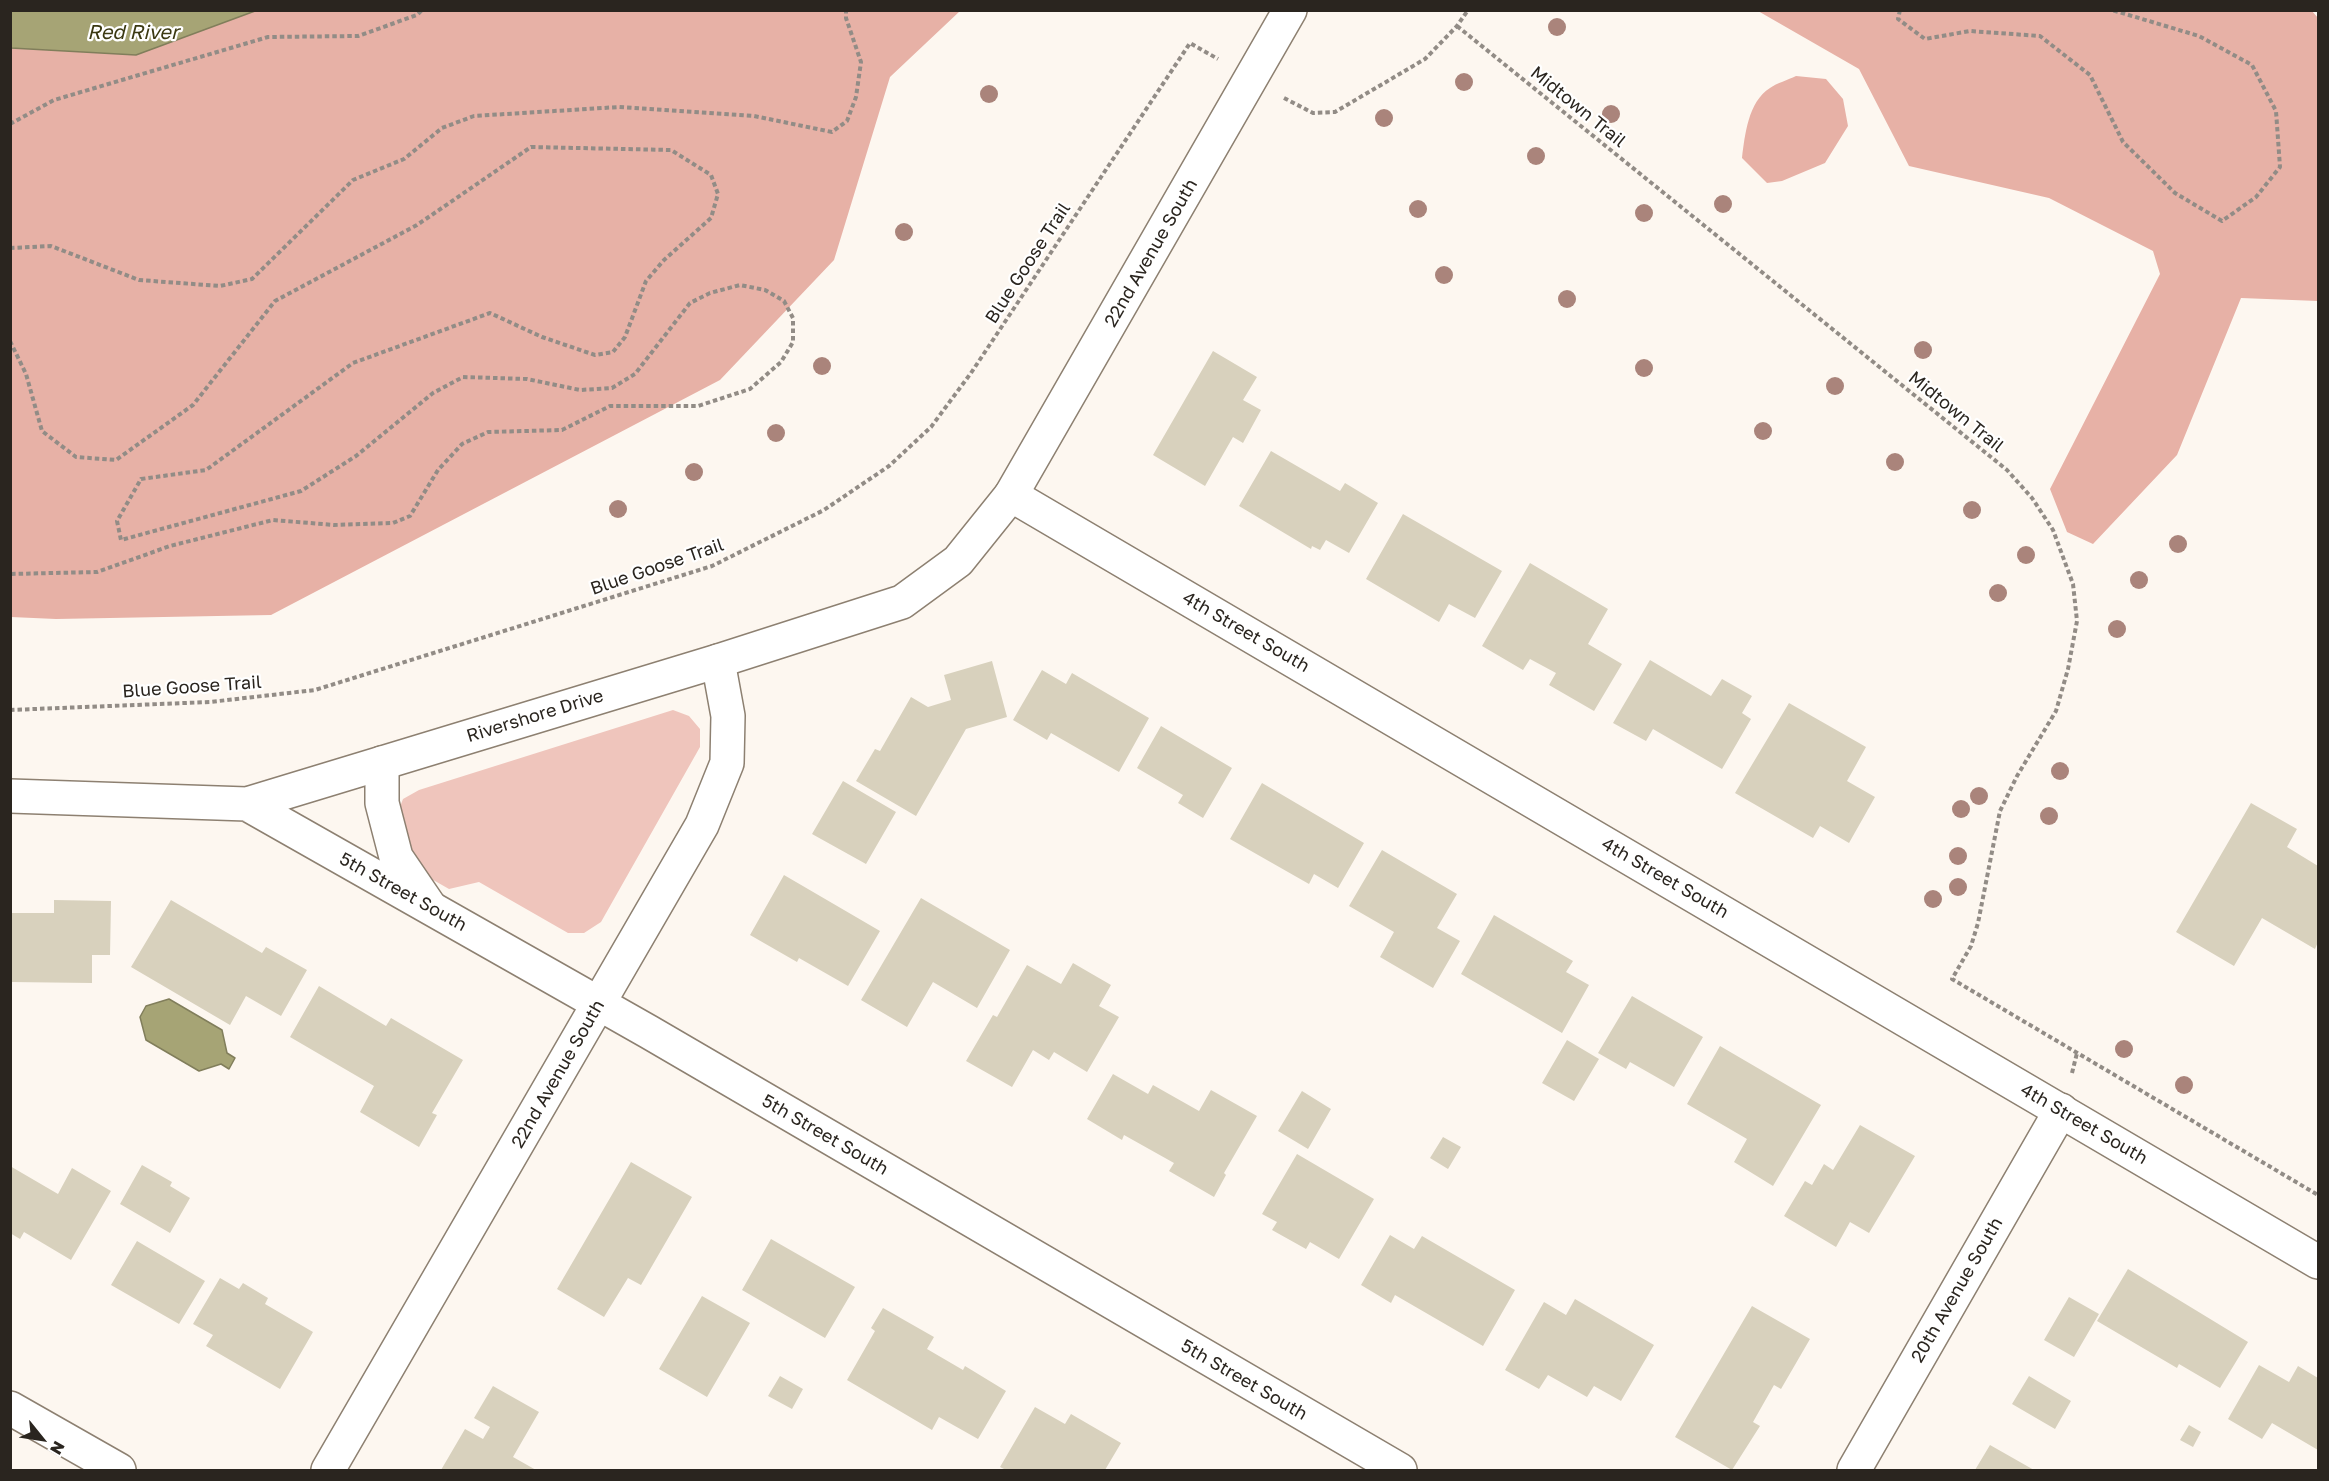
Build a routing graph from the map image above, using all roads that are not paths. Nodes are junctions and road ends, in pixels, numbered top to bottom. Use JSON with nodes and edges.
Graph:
{"nodes":[{"id":1,"x":1290,"y":10,"type":"edge"},
{"id":2,"x":1011,"y":495,"type":"junction"},
{"id":3,"x":718,"y":661,"type":"junction"},
{"id":4,"x":382,"y":763,"type":"junction"},
{"id":5,"x":10,"y":796,"type":"edge"},
{"id":6,"x":247,"y":804,"type":"junction"},
{"id":7,"x":430,"y":907,"type":"junction"},
{"id":8,"x":599,"y":1003,"type":"junction"},
{"id":9,"x":2061,"y":1110,"type":"junction"},
{"id":10,"x":2319,"y":1262,"type":"edge"},
{"id":11,"x":10,"y":1408,"type":"edge"},
{"id":12,"x":119,"y":1470,"type":"edge"},
{"id":13,"x":328,"y":1470,"type":"edge"},
{"id":14,"x":1400,"y":1470,"type":"edge"},
{"id":15,"x":1854,"y":1470,"type":"edge"}],
"edges":[{"from":1,"to":2,"type":"street","name":"22nd Avenue South"},
{"from":2,"to":3,"type":"street","name":"Rivershore Drive"},
{"from":2,"to":9,"type":"street","name":"4th Street South"},
{"from":3,"to":4,"type":"street","name":"Rivershore Drive"},
{"from":3,"to":8,"type":"street","name":"22nd Avenue South"},
{"from":4,"to":6,"type":"street","name":"Rivershore Drive"},
{"from":4,"to":7,"type":"street"},
{"from":5,"to":6,"type":"street","name":"Rivershore Drive"},
{"from":6,"to":7,"type":"street","name":"5th Street South"},
{"from":7,"to":8,"type":"street","name":"5th Street South"},
{"from":8,"to":13,"type":"street","name":"22nd Avenue South"},
{"from":8,"to":14,"type":"street","name":"5th Street South"},
{"from":9,"to":10,"type":"street","name":"4th Street South"},
{"from":9,"to":15,"type":"street","name":"20th Avenue South"},
{"from":11,"to":12,"type":"street"}]}
